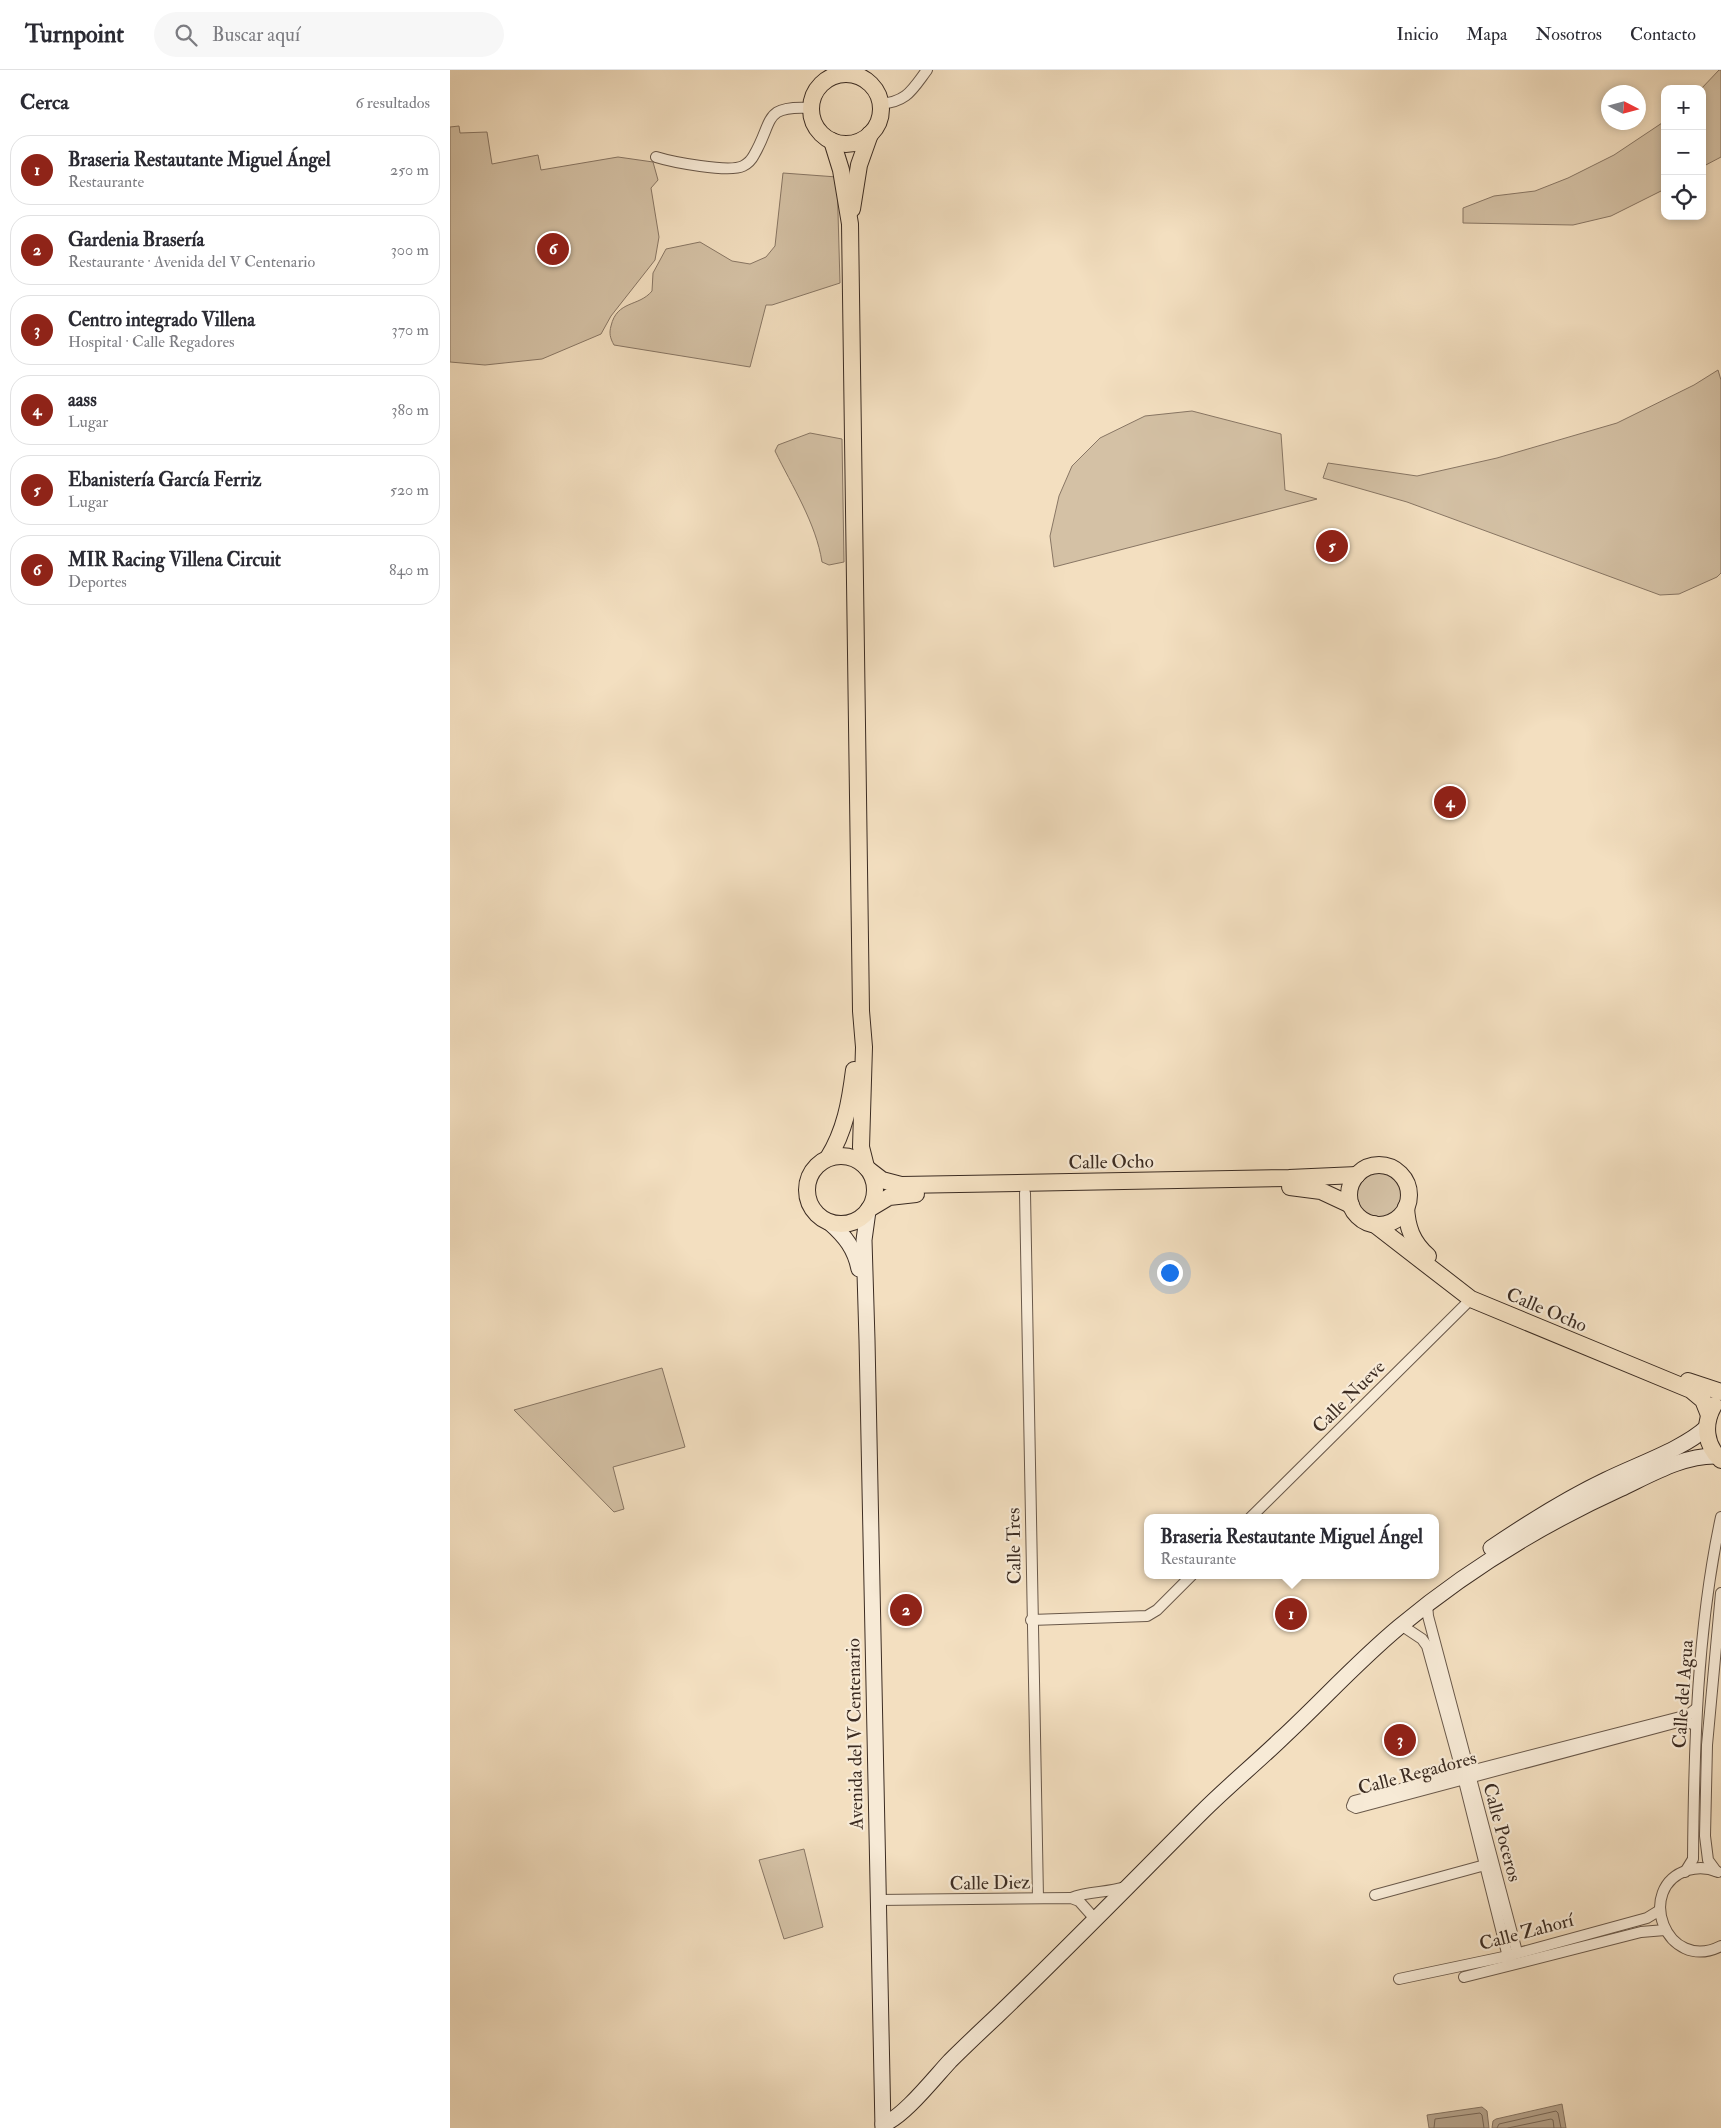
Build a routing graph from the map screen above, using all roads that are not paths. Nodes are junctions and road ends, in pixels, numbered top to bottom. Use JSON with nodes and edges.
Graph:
{"nodes":[{"id":1,"x":928,"y":70,"type":"edge"},
{"id":2,"x":834,"y":73,"type":"edge"},
{"id":3,"x":868,"y":77,"type":"edge"},
{"id":4,"x":880,"y":104,"type":"junction"},
{"id":5,"x":811,"y":108,"type":"junction"},
{"id":6,"x":870,"y":134,"type":"junction"},
{"id":7,"x":832,"y":140,"type":"junction"},
{"id":8,"x":656,"y":156,"type":"dead end"},
{"id":9,"x":850,"y":224,"type":"junction"},
{"id":10,"x":861,"y":1011,"type":"junction"},
{"id":11,"x":828,"y":1158,"type":"junction"},
{"id":12,"x":867,"y":1168,"type":"junction"},
{"id":13,"x":1357,"y":1174,"type":"junction"},
{"id":14,"x":1025,"y":1193,"type":"junction"},
{"id":15,"x":1351,"y":1205,"type":"junction"},
{"id":16,"x":1406,"y":1207,"type":"junction"},
{"id":17,"x":869,"y":1210,"type":"junction"},
{"id":18,"x":830,"y":1223,"type":"junction"},
{"id":19,"x":1374,"y":1224,"type":"junction"},
{"id":20,"x":1471,"y":1299,"type":"junction"},
{"id":21,"x":867,"y":1340,"type":"junction"},
{"id":22,"x":1721,"y":1392,"type":"edge"},
{"id":23,"x":1721,"y":1398,"type":"edge"},
{"id":24,"x":1708,"y":1421,"type":"junction"},
{"id":25,"x":1719,"y":1458,"type":"edge"},
{"id":26,"x":1254,"y":1514,"type":"edge"},
{"id":27,"x":1721,"y":1517,"type":"edge"},
{"id":28,"x":1188,"y":1579,"type":"edge"},
{"id":29,"x":1721,"y":1592,"type":"edge"},
{"id":30,"x":1427,"y":1604,"type":"junction"},
{"id":31,"x":1031,"y":1620,"type":"junction"},
{"id":32,"x":1400,"y":1626,"type":"junction"},
{"id":33,"x":1697,"y":1708,"type":"junction"},
{"id":34,"x":1696,"y":1725,"type":"junction"},
{"id":35,"x":1466,"y":1775,"type":"junction"},
{"id":36,"x":1232,"y":1783,"type":"junction"},
{"id":37,"x":1486,"y":1865,"type":"junction"},
{"id":38,"x":1685,"y":1872,"type":"junction"},
{"id":39,"x":1718,"y":1872,"type":"edge"},
{"id":40,"x":1131,"y":1885,"type":"junction"},
{"id":41,"x":1375,"y":1895,"type":"dead end"},
{"id":42,"x":1038,"y":1898,"type":"junction"},
{"id":43,"x":1071,"y":1898,"type":"junction"},
{"id":44,"x":877,"y":1900,"type":"junction"},
{"id":45,"x":1660,"y":1910,"type":"junction"},
{"id":46,"x":1095,"y":1919,"type":"junction"},
{"id":47,"x":1665,"y":1930,"type":"junction"},
{"id":48,"x":1721,"y":1946,"type":"edge"},
{"id":49,"x":1512,"y":1958,"type":"junction"},
{"id":50,"x":1464,"y":1977,"type":"dead end"},
{"id":51,"x":1398,"y":1979,"type":"dead end"},
{"id":52,"x":883,"y":2126,"type":"edge"}],
"edges":[{"from":1,"to":4,"type":"street"},
{"from":2,"to":3,"type":"main road"},
{"from":2,"to":5,"type":"main road"},
{"from":3,"to":4,"type":"main road"},
{"from":4,"to":6,"type":"main road"},
{"from":5,"to":7,"type":"main road"},
{"from":5,"to":8,"type":"street"},
{"from":6,"to":7,"type":"main road"},
{"from":6,"to":9,"type":"main road"},
{"from":7,"to":9,"type":"main road"},
{"from":9,"to":10,"type":"main road"},
{"from":10,"to":11,"type":"main road"},
{"from":10,"to":12,"type":"main road"},
{"from":11,"to":12,"type":"main road"},
{"from":11,"to":18,"type":"main road"},
{"from":12,"to":13,"type":"main road","name":"Calle Ocho"},
{"from":12,"to":17,"type":"main road"},
{"from":13,"to":15,"type":"main road"},
{"from":13,"to":16,"type":"main road"},
{"from":14,"to":15,"type":"main road","name":"Calle Ocho"},
{"from":14,"to":17,"type":"main road","name":"Calle Ocho"},
{"from":14,"to":31,"type":"street","name":"Calle Tres"},
{"from":15,"to":19,"type":"main road"},
{"from":16,"to":19,"type":"main road"},
{"from":16,"to":22,"type":"main road","name":"Calle Ocho"},
{"from":17,"to":18,"type":"main road"},
{"from":17,"to":21,"type":"street","name":"Avenida del V Centenario"},
{"from":18,"to":21,"type":"street","name":"Avenida del V Centenario"},
{"from":19,"to":20,"type":"main road","name":"Calle Ocho"},
{"from":20,"to":24,"type":"main road","name":"Calle Ocho"},
{"from":20,"to":26,"type":"street","name":"Calle Nueve"},
{"from":21,"to":44,"type":"street","name":"Avenida del V Centenario"},
{"from":23,"to":24,"type":"main road"},
{"from":24,"to":25,"type":"main road","name":"Calle Ocho"},
{"from":24,"to":36,"type":"street"},
{"from":25,"to":30,"type":"street"},
{"from":27,"to":33,"type":"street","name":"Calle del Agua"},
{"from":28,"to":31,"type":"street"},
{"from":29,"to":39,"type":"street","name":"Calle del Agua"},
{"from":30,"to":32,"type":"street"},
{"from":30,"to":35,"type":"street","name":"Calle Poceros"},
{"from":31,"to":42,"type":"street","name":"Calle Tres"},
{"from":32,"to":35,"type":"street","name":"Calle Poceros"},
{"from":32,"to":36,"type":"street"},
{"from":33,"to":34,"type":"street","name":"Calle del Agua"},
{"from":33,"to":35,"type":"street","name":"Calle Regadores"},
{"from":34,"to":35,"type":"street","name":"Calle Regadores"},
{"from":34,"to":38,"type":"street","name":"Calle del Agua"},
{"from":35,"to":35,"type":"street","name":"Calle Regadores"},
{"from":35,"to":37,"type":"street","name":"Calle Poceros"},
{"from":35,"to":49,"type":"street","name":"Calle Poceros"},
{"from":36,"to":40,"type":"street"},
{"from":37,"to":41,"type":"street"},
{"from":37,"to":49,"type":"street","name":"Calle Poceros"},
{"from":38,"to":39,"type":"street"},
{"from":38,"to":45,"type":"street"},
{"from":40,"to":43,"type":"street","name":"Calle Diez"},
{"from":40,"to":46,"type":"street"},
{"from":42,"to":43,"type":"street","name":"Calle Diez"},
{"from":42,"to":44,"type":"street","name":"Calle Diez"},
{"from":43,"to":46,"type":"street"},
{"from":44,"to":52,"type":"street","name":"Avenida del V Centenario"},
{"from":45,"to":47,"type":"street"},
{"from":45,"to":49,"type":"street","name":"Calle Zahorí"},
{"from":46,"to":52,"type":"street"},
{"from":47,"to":48,"type":"street"},
{"from":47,"to":49,"type":"street","name":"Calle Zahorí"},
{"from":49,"to":50,"type":"street","name":"Calle Zahorí"},
{"from":49,"to":51,"type":"street","name":"Calle Zahorí"}]}
